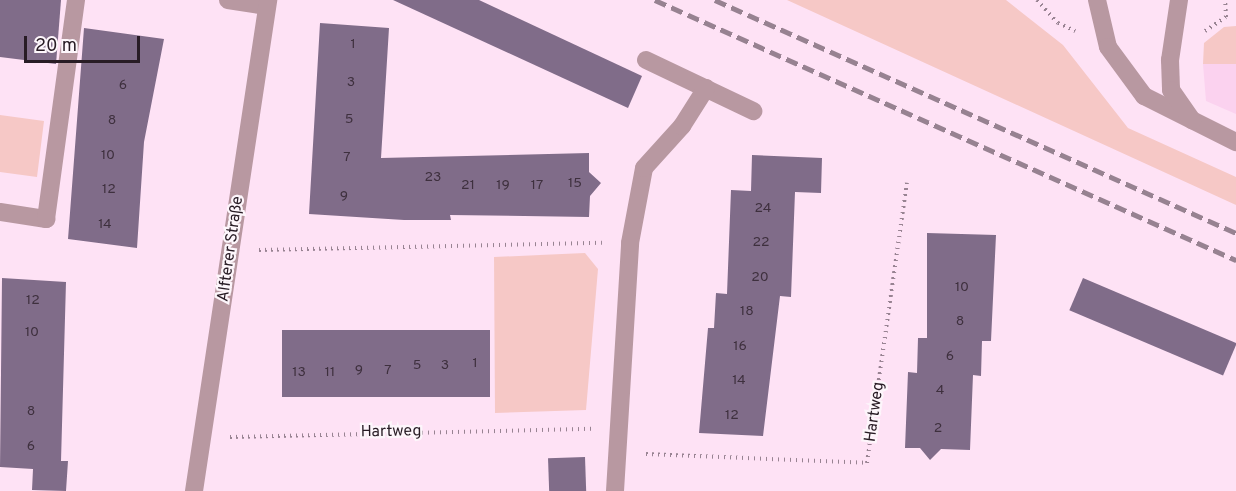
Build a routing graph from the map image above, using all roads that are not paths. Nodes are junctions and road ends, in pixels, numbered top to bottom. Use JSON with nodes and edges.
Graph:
{"nodes":[{"id":1,"x":76,"y":0,"type":"edge"},
{"id":2,"x":228,"y":0,"type":"edge"},
{"id":3,"x":1096,"y":0,"type":"edge"},
{"id":4,"x":1179,"y":0,"type":"edge"},
{"id":5,"x":268,"y":3,"type":"edge"},
{"id":6,"x":646,"y":60,"type":"dead end"},
{"id":7,"x":706,"y":88,"type":"junction"},
{"id":8,"x":753,"y":111,"type":"dead end"},
{"id":9,"x":1194,"y":124,"type":"junction"},
{"id":10,"x":1236,"y":142,"type":"edge"},
{"id":11,"x":0,"y":212,"type":"edge"},
{"id":12,"x":194,"y":491,"type":"edge"},
{"id":13,"x":615,"y":491,"type":"edge"}],
"edges":[{"from":1,"to":11,"type":"street"},
{"from":2,"to":5,"type":"street","name":"Alfterer Straße"},
{"from":3,"to":9,"type":"street"},
{"from":4,"to":9,"type":"street"},
{"from":5,"to":12,"type":"street","name":"Alfterer Straße"},
{"from":6,"to":7,"type":"street"},
{"from":7,"to":8,"type":"street"},
{"from":7,"to":13,"type":"street"},
{"from":9,"to":10,"type":"street"}]}
